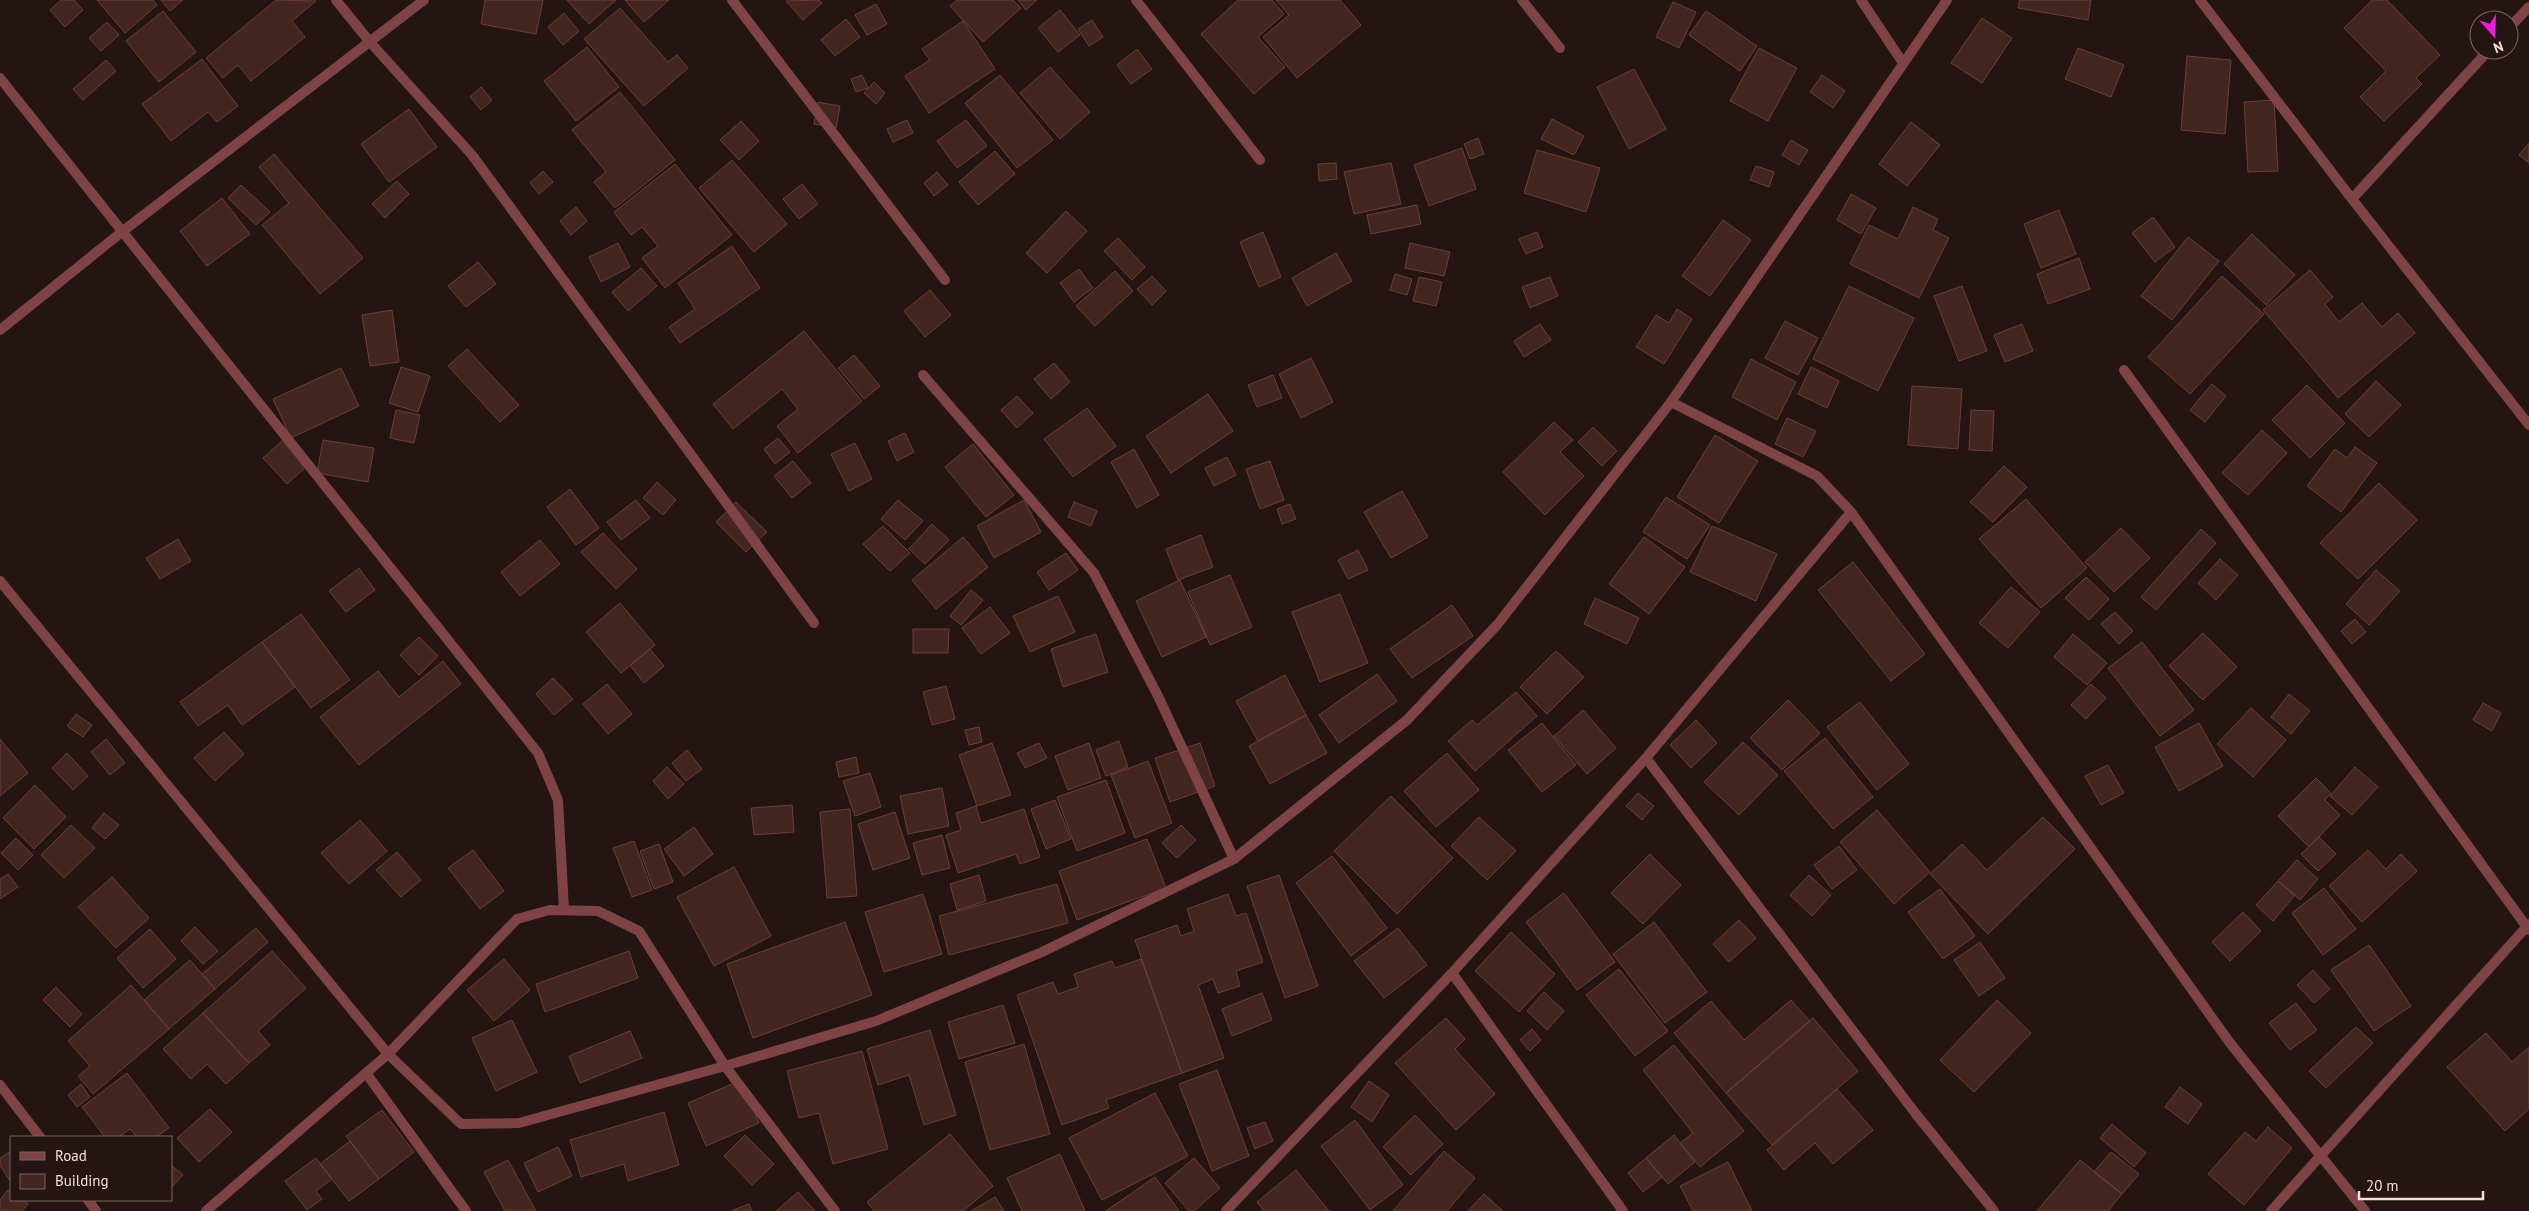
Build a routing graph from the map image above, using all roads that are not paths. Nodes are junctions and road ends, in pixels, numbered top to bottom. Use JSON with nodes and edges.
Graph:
{"nodes":[{"id":1,"x":336,"y":0,"type":"edge"},
{"id":2,"x":424,"y":0,"type":"edge"},
{"id":3,"x":732,"y":0,"type":"edge"},
{"id":4,"x":1136,"y":0,"type":"edge"},
{"id":5,"x":1522,"y":0,"type":"edge"},
{"id":6,"x":1861,"y":0,"type":"edge"},
{"id":7,"x":1947,"y":0,"type":"edge"},
{"id":8,"x":2200,"y":0,"type":"edge"},
{"id":9,"x":2529,"y":6,"type":"edge"},
{"id":10,"x":2519,"y":17,"type":"edge"},
{"id":11,"x":369,"y":41,"type":"junction"},
{"id":12,"x":1560,"y":48,"type":"dead end"},
{"id":13,"x":2480,"y":60,"type":"edge"},
{"id":14,"x":1903,"y":63,"type":"junction"},
{"id":15,"x":0,"y":78,"type":"edge"},
{"id":16,"x":1260,"y":160,"type":"dead end"},
{"id":17,"x":2352,"y":199,"type":"junction"},
{"id":18,"x":123,"y":231,"type":"junction"},
{"id":19,"x":945,"y":280,"type":"dead end"},
{"id":20,"x":0,"y":330,"type":"edge"},
{"id":21,"x":2124,"y":370,"type":"dead end"},
{"id":22,"x":923,"y":375,"type":"dead end"},
{"id":23,"x":1671,"y":402,"type":"junction"},
{"id":24,"x":2529,"y":425,"type":"edge"},
{"id":25,"x":1851,"y":512,"type":"junction"},
{"id":26,"x":0,"y":581,"type":"edge"},
{"id":27,"x":814,"y":623,"type":"dead end"},
{"id":28,"x":1646,"y":758,"type":"junction"},
{"id":29,"x":1234,"y":859,"type":"junction"},
{"id":30,"x":564,"y":910,"type":"junction"},
{"id":31,"x":2528,"y":927,"type":"edge"},
{"id":32,"x":1452,"y":973,"type":"junction"},
{"id":33,"x":388,"y":1054,"type":"junction"},
{"id":34,"x":726,"y":1066,"type":"junction"},
{"id":35,"x":366,"y":1073,"type":"junction"},
{"id":36,"x":0,"y":1085,"type":"edge"},
{"id":37,"x":39,"y":1136,"type":"edge"},
{"id":38,"x":2321,"y":1156,"type":"junction"},
{"id":39,"x":206,"y":1211,"type":"edge"},
{"id":40,"x":466,"y":1211,"type":"edge"},
{"id":41,"x":835,"y":1211,"type":"edge"},
{"id":42,"x":1226,"y":1211,"type":"edge"},
{"id":43,"x":1624,"y":1211,"type":"edge"},
{"id":44,"x":1994,"y":1211,"type":"edge"},
{"id":45,"x":2271,"y":1211,"type":"edge"},
{"id":46,"x":2365,"y":1211,"type":"edge"}],
"edges":[{"from":1,"to":11,"type":"street"},
{"from":2,"to":11,"type":"street"},
{"from":3,"to":19,"type":"street"},
{"from":4,"to":16,"type":"street"},
{"from":5,"to":12,"type":"street"},
{"from":6,"to":14,"type":"street"},
{"from":7,"to":14,"type":"street"},
{"from":8,"to":17,"type":"street"},
{"from":9,"to":10,"type":"street"},
{"from":11,"to":18,"type":"street"},
{"from":11,"to":27,"type":"street"},
{"from":13,"to":17,"type":"street"},
{"from":14,"to":23,"type":"street"},
{"from":15,"to":18,"type":"street"},
{"from":17,"to":24,"type":"street"},
{"from":18,"to":20,"type":"street"},
{"from":18,"to":30,"type":"street"},
{"from":21,"to":31,"type":"street"},
{"from":22,"to":29,"type":"street"},
{"from":23,"to":25,"type":"street"},
{"from":23,"to":29,"type":"street"},
{"from":25,"to":28,"type":"street"},
{"from":25,"to":38,"type":"street"},
{"from":26,"to":33,"type":"street"},
{"from":28,"to":32,"type":"street"},
{"from":28,"to":44,"type":"street"},
{"from":29,"to":34,"type":"street"},
{"from":30,"to":33,"type":"street"},
{"from":30,"to":34,"type":"street"},
{"from":31,"to":38,"type":"street"},
{"from":32,"to":42,"type":"street"},
{"from":32,"to":43,"type":"street"},
{"from":33,"to":34,"type":"street"},
{"from":33,"to":35,"type":"street"},
{"from":34,"to":41,"type":"street"},
{"from":35,"to":39,"type":"street"},
{"from":35,"to":40,"type":"street"},
{"from":36,"to":37,"type":"street"},
{"from":38,"to":45,"type":"street"},
{"from":38,"to":46,"type":"street"}]}
